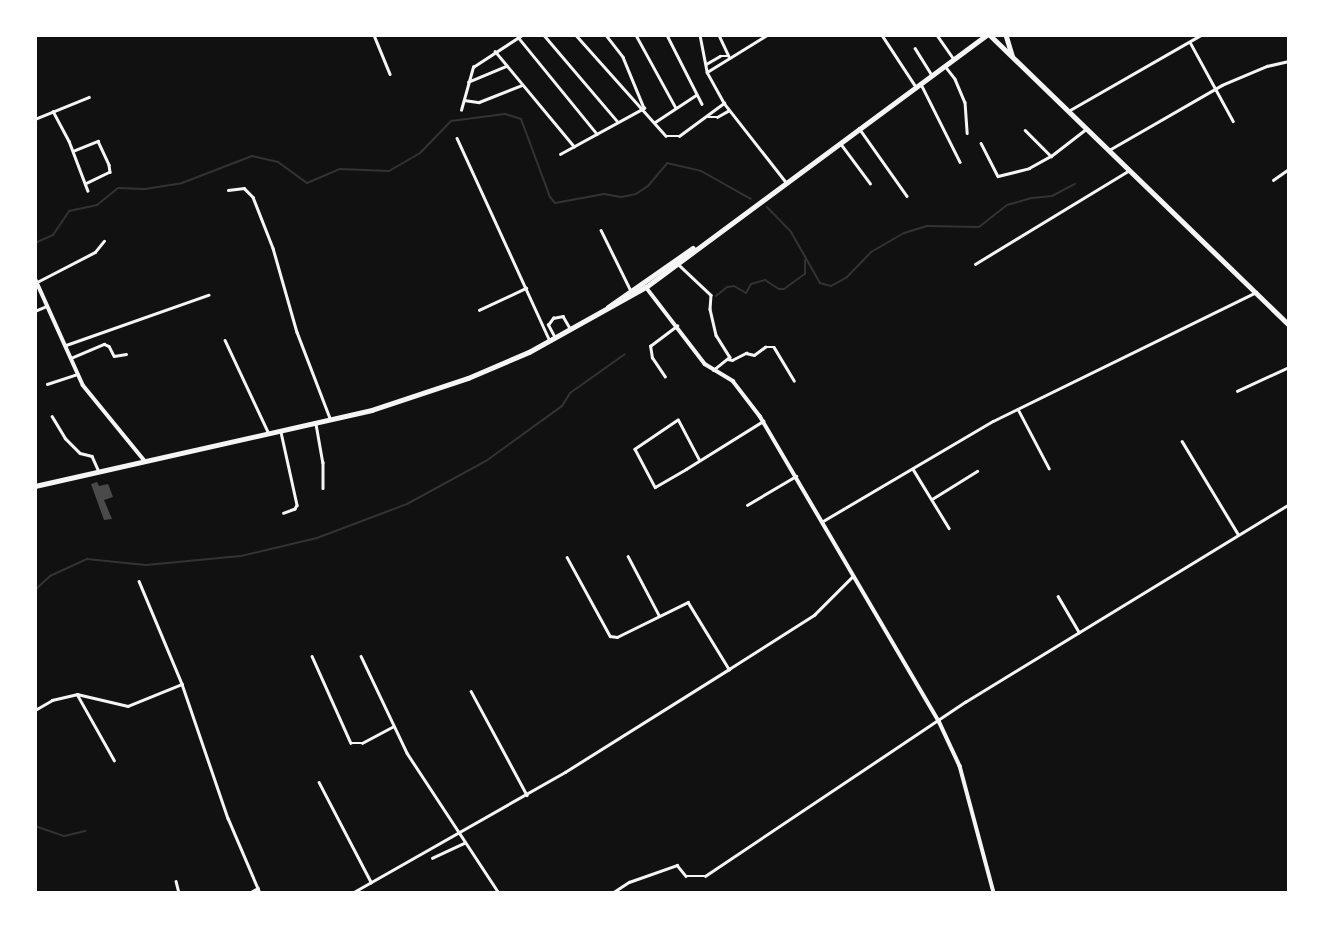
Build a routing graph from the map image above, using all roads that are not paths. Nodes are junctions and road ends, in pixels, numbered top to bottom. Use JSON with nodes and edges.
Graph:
{"nodes":[{"id":1,"x":374,"y":35,"type":"edge"},
{"id":2,"x":544,"y":35,"type":"edge"},
{"id":3,"x":576,"y":35,"type":"edge"},
{"id":4,"x":606,"y":35,"type":"edge"},
{"id":5,"x":636,"y":35,"type":"edge"},
{"id":6,"x":667,"y":35,"type":"edge"},
{"id":7,"x":700,"y":35,"type":"edge"},
{"id":8,"x":719,"y":35,"type":"edge"},
{"id":9,"x":767,"y":35,"type":"edge"},
{"id":10,"x":882,"y":35,"type":"edge"},
{"id":11,"x":937,"y":35,"type":"edge"},
{"id":12,"x":988,"y":35,"type":"edge"},
{"id":13,"x":1006,"y":35,"type":"edge"},
{"id":14,"x":1201,"y":35,"type":"edge"},
{"id":15,"x":520,"y":36,"type":"edge"},
{"id":16,"x":1190,"y":42,"type":"junction"},
{"id":17,"x":915,"y":48,"type":"dead end"},
{"id":18,"x":495,"y":51,"type":"junction"},
{"id":19,"x":729,"y":56,"type":"junction"},
{"id":20,"x":1014,"y":59,"type":"junction"},
{"id":21,"x":953,"y":60,"type":"junction"},
{"id":22,"x":1289,"y":61,"type":"edge"},
{"id":23,"x":706,"y":64,"type":"junction"},
{"id":24,"x":506,"y":66,"type":"junction"},
{"id":25,"x":945,"y":66,"type":"junction"},
{"id":26,"x":707,"y":72,"type":"junction"},
{"id":27,"x":390,"y":74,"type":"dead end"},
{"id":28,"x":932,"y":75,"type":"junction"},
{"id":29,"x":468,"y":82,"type":"junction"},
{"id":30,"x":522,"y":85,"type":"junction"},
{"id":31,"x":918,"y":85,"type":"junction"},
{"id":32,"x":1216,"y":89,"type":"junction"},
{"id":33,"x":696,"y":95,"type":"junction"},
{"id":34,"x":89,"y":97,"type":"dead end"},
{"id":35,"x":464,"y":100,"type":"junction"},
{"id":36,"x":724,"y":103,"type":"junction"},
{"id":37,"x":702,"y":104,"type":"dead end"},
{"id":38,"x":644,"y":108,"type":"junction"},
{"id":39,"x":676,"y":108,"type":"junction"},
{"id":40,"x":461,"y":110,"type":"dead end"},
{"id":41,"x":729,"y":110,"type":"junction"},
{"id":42,"x":53,"y":111,"type":"junction"},
{"id":43,"x":1067,"y":111,"type":"junction"},
{"id":44,"x":708,"y":117,"type":"junction"},
{"id":45,"x":35,"y":118,"type":"edge"},
{"id":46,"x":1233,"y":121,"type":"dead end"},
{"id":47,"x":618,"y":122,"type":"junction"},
{"id":48,"x":654,"y":122,"type":"junction"},
{"id":49,"x":859,"y":128,"type":"junction"},
{"id":50,"x":1086,"y":129,"type":"junction"},
{"id":51,"x":1025,"y":130,"type":"dead end"},
{"id":52,"x":967,"y":133,"type":"dead end"},
{"id":53,"x":597,"y":134,"type":"junction"},
{"id":54,"x":457,"y":138,"type":"dead end"},
{"id":55,"x":839,"y":142,"type":"junction"},
{"id":56,"x":981,"y":143,"type":"dead end"},
{"id":57,"x":574,"y":146,"type":"junction"},
{"id":58,"x":1109,"y":150,"type":"junction"},
{"id":59,"x":73,"y":151,"type":"junction"},
{"id":60,"x":560,"y":154,"type":"dead end"},
{"id":61,"x":1051,"y":156,"type":"junction"},
{"id":62,"x":960,"y":162,"type":"dead end"},
{"id":63,"x":1289,"y":169,"type":"edge"},
{"id":64,"x":1130,"y":170,"type":"junction"},
{"id":65,"x":1273,"y":180,"type":"dead end"},
{"id":66,"x":786,"y":182,"type":"junction"},
{"id":67,"x":87,"y":183,"type":"junction"},
{"id":68,"x":870,"y":183,"type":"dead end"},
{"id":69,"x":228,"y":190,"type":"dead end"},
{"id":70,"x":88,"y":191,"type":"dead end"},
{"id":71,"x":906,"y":196,"type":"dead end"},
{"id":72,"x":601,"y":230,"type":"dead end"},
{"id":73,"x":710,"y":237,"type":"junction"},
{"id":74,"x":104,"y":242,"type":"dead end"},
{"id":75,"x":678,"y":264,"type":"junction"},
{"id":76,"x":975,"y":264,"type":"dead end"},
{"id":77,"x":36,"y":280,"type":"edge"},
{"id":78,"x":646,"y":287,"type":"junction"},
{"id":79,"x":526,"y":288,"type":"junction"},
{"id":80,"x":631,"y":291,"type":"junction"},
{"id":81,"x":1256,"y":292,"type":"junction"},
{"id":82,"x":208,"y":295,"type":"dead end"},
{"id":83,"x":47,"y":306,"type":"junction"},
{"id":84,"x":479,"y":310,"type":"dead end"},
{"id":85,"x":35,"y":311,"type":"edge"},
{"id":86,"x":599,"y":314,"type":"junction"},
{"id":87,"x":1289,"y":325,"type":"edge"},
{"id":88,"x":677,"y":326,"type":"junction"},
{"id":89,"x":571,"y":330,"type":"junction"},
{"id":90,"x":225,"y":340,"type":"dead end"},
{"id":91,"x":553,"y":340,"type":"junction"},
{"id":92,"x":65,"y":345,"type":"junction"},
{"id":93,"x":126,"y":354,"type":"dead end"},
{"id":94,"x":71,"y":358,"type":"junction"},
{"id":95,"x":728,"y":359,"type":"junction"},
{"id":96,"x":1289,"y":367,"type":"edge"},
{"id":97,"x":713,"y":370,"type":"junction"},
{"id":98,"x":77,"y":374,"type":"junction"},
{"id":99,"x":665,"y":377,"type":"dead end"},
{"id":100,"x":794,"y":380,"type":"dead end"},
{"id":101,"x":47,"y":384,"type":"dead end"},
{"id":102,"x":1237,"y":391,"type":"dead end"},
{"id":103,"x":1018,"y":409,"type":"junction"},
{"id":104,"x":52,"y":416,"type":"dead end"},
{"id":105,"x":331,"y":421,"type":"junction"},
{"id":106,"x":763,"y":421,"type":"junction"},
{"id":107,"x":316,"y":424,"type":"junction"},
{"id":108,"x":281,"y":432,"type":"junction"},
{"id":109,"x":268,"y":435,"type":"junction"},
{"id":110,"x":1182,"y":441,"type":"dead end"},
{"id":111,"x":699,"y":460,"type":"junction"},
{"id":112,"x":145,"y":461,"type":"junction"},
{"id":113,"x":912,"y":468,"type":"junction"},
{"id":114,"x":1049,"y":468,"type":"dead end"},
{"id":115,"x":977,"y":471,"type":"dead end"},
{"id":116,"x":99,"y":472,"type":"junction"},
{"id":117,"x":796,"y":476,"type":"junction"},
{"id":118,"x":35,"y":486,"type":"edge"},
{"id":119,"x":323,"y":488,"type":"dead end"},
{"id":120,"x":932,"y":499,"type":"junction"},
{"id":121,"x":1289,"y":503,"type":"edge"},
{"id":122,"x":747,"y":505,"type":"dead end"},
{"id":123,"x":284,"y":513,"type":"dead end"},
{"id":124,"x":822,"y":522,"type":"junction"},
{"id":125,"x":949,"y":528,"type":"dead end"},
{"id":126,"x":1238,"y":534,"type":"junction"},
{"id":127,"x":628,"y":556,"type":"dead end"},
{"id":128,"x":567,"y":557,"type":"dead end"},
{"id":129,"x":853,"y":576,"type":"junction"},
{"id":130,"x":139,"y":581,"type":"dead end"},
{"id":131,"x":1059,"y":596,"type":"dead end"},
{"id":132,"x":659,"y":615,"type":"junction"},
{"id":133,"x":1079,"y":632,"type":"junction"},
{"id":134,"x":312,"y":656,"type":"dead end"},
{"id":135,"x":361,"y":656,"type":"dead end"},
{"id":136,"x":729,"y":669,"type":"junction"},
{"id":137,"x":181,"y":684,"type":"junction"},
{"id":138,"x":471,"y":691,"type":"dead end"},
{"id":139,"x":77,"y":694,"type":"junction"},
{"id":140,"x":35,"y":710,"type":"edge"},
{"id":141,"x":939,"y":721,"type":"junction"},
{"id":142,"x":392,"y":727,"type":"junction"},
{"id":143,"x":114,"y":760,"type":"dead end"},
{"id":144,"x":319,"y":782,"type":"dead end"},
{"id":145,"x":527,"y":795,"type":"junction"},
{"id":146,"x":458,"y":835,"type":"junction"},
{"id":147,"x":464,"y":842,"type":"junction"},
{"id":148,"x":432,"y":858,"type":"dead end"},
{"id":149,"x":176,"y":881,"type":"dead end"},
{"id":150,"x":371,"y":882,"type":"junction"},
{"id":151,"x":259,"y":891,"type":"edge"},
{"id":152,"x":179,"y":893,"type":"edge"},
{"id":153,"x":249,"y":893,"type":"edge"},
{"id":154,"x":352,"y":893,"type":"edge"},
{"id":155,"x":499,"y":893,"type":"edge"},
{"id":156,"x":612,"y":893,"type":"edge"},
{"id":157,"x":994,"y":893,"type":"edge"}],
"edges":[{"from":1,"to":27,"type":"street"},
{"from":2,"to":47,"type":"street"},
{"from":3,"to":38,"type":"street"},
{"from":4,"to":38,"type":"street"},
{"from":5,"to":39,"type":"street"},
{"from":6,"to":33,"type":"street"},
{"from":7,"to":23,"type":"street"},
{"from":8,"to":19,"type":"street"},
{"from":9,"to":19,"type":"street"},
{"from":10,"to":31,"type":"street"},
{"from":11,"to":21,"type":"street"},
{"from":12,"to":20,"type":"main road"},
{"from":12,"to":21,"type":"main road"},
{"from":13,"to":20,"type":"main road"},
{"from":14,"to":16,"type":"street"},
{"from":15,"to":18,"type":"street"},
{"from":15,"to":53,"type":"street"},
{"from":16,"to":32,"type":"street"},
{"from":16,"to":43,"type":"street"},
{"from":17,"to":28,"type":"street"},
{"from":18,"to":24,"type":"street"},
{"from":18,"to":29,"type":"street"},
{"from":19,"to":23,"type":"street"},
{"from":19,"to":26,"type":"street"},
{"from":20,"to":43,"type":"main road"},
{"from":21,"to":25,"type":"main road"},
{"from":22,"to":32,"type":"street"},
{"from":23,"to":26,"type":"street"},
{"from":24,"to":29,"type":"street"},
{"from":24,"to":30,"type":"street"},
{"from":25,"to":28,"type":"main road"},
{"from":25,"to":52,"type":"street"},
{"from":26,"to":36,"type":"street"},
{"from":28,"to":31,"type":"main road"},
{"from":29,"to":35,"type":"street"},
{"from":30,"to":35,"type":"street"},
{"from":30,"to":57,"type":"street"},
{"from":31,"to":49,"type":"main road"},
{"from":31,"to":62,"type":"street"},
{"from":32,"to":46,"type":"street"},
{"from":32,"to":58,"type":"street"},
{"from":33,"to":37,"type":"street"},
{"from":33,"to":39,"type":"street"},
{"from":34,"to":42,"type":"street"},
{"from":35,"to":40,"type":"street"},
{"from":36,"to":41,"type":"street"},
{"from":36,"to":44,"type":"street"},
{"from":38,"to":47,"type":"street"},
{"from":38,"to":48,"type":"street"},
{"from":39,"to":48,"type":"street"},
{"from":41,"to":44,"type":"street"},
{"from":41,"to":66,"type":"street"},
{"from":42,"to":45,"type":"street"},
{"from":42,"to":59,"type":"street"},
{"from":43,"to":50,"type":"main road"},
{"from":44,"to":48,"type":"street"},
{"from":47,"to":53,"type":"street"},
{"from":49,"to":55,"type":"main road"},
{"from":49,"to":71,"type":"street"},
{"from":50,"to":58,"type":"main road"},
{"from":50,"to":61,"type":"street"},
{"from":51,"to":61,"type":"street"},
{"from":53,"to":57,"type":"street"},
{"from":54,"to":79,"type":"street"},
{"from":55,"to":66,"type":"main road"},
{"from":55,"to":68,"type":"street"},
{"from":56,"to":61,"type":"street"},
{"from":57,"to":60,"type":"street"},
{"from":58,"to":64,"type":"main road"},
{"from":59,"to":67,"type":"street"},
{"from":59,"to":67,"type":"street"},
{"from":63,"to":65,"type":"street"},
{"from":64,"to":76,"type":"street"},
{"from":64,"to":81,"type":"main road"},
{"from":66,"to":73,"type":"main road"},
{"from":67,"to":70,"type":"street"},
{"from":69,"to":105,"type":"street"},
{"from":72,"to":80,"type":"street"},
{"from":73,"to":75,"type":"main road"},
{"from":73,"to":80,"type":"main road"},
{"from":74,"to":77,"type":"street"},
{"from":75,"to":78,"type":"main road"},
{"from":75,"to":95,"type":"street"},
{"from":77,"to":83,"type":"street"},
{"from":78,"to":86,"type":"main road"},
{"from":78,"to":88,"type":"street"},
{"from":79,"to":84,"type":"street"},
{"from":79,"to":91,"type":"street"},
{"from":80,"to":86,"type":"main road"},
{"from":81,"to":87,"type":"main road"},
{"from":81,"to":103,"type":"street"},
{"from":82,"to":92,"type":"street"},
{"from":83,"to":85,"type":"street"},
{"from":83,"to":92,"type":"street"},
{"from":86,"to":89,"type":"main road"},
{"from":88,"to":97,"type":"street"},
{"from":88,"to":99,"type":"street"},
{"from":89,"to":91,"type":"main road"},
{"from":89,"to":91,"type":"street"},
{"from":90,"to":109,"type":"street"},
{"from":91,"to":105,"type":"main road"},
{"from":92,"to":94,"type":"street"},
{"from":93,"to":94,"type":"street"},
{"from":94,"to":98,"type":"street"},
{"from":95,"to":97,"type":"street"},
{"from":95,"to":100,"type":"street"},
{"from":96,"to":102,"type":"street"},
{"from":97,"to":106,"type":"street"},
{"from":98,"to":101,"type":"street"},
{"from":98,"to":112,"type":"street"},
{"from":103,"to":113,"type":"street"},
{"from":103,"to":114,"type":"street"},
{"from":104,"to":116,"type":"street"},
{"from":105,"to":107,"type":"main road"},
{"from":106,"to":111,"type":"street"},
{"from":106,"to":117,"type":"street"},
{"from":107,"to":108,"type":"main road"},
{"from":107,"to":119,"type":"street"},
{"from":108,"to":109,"type":"main road"},
{"from":108,"to":123,"type":"street"},
{"from":109,"to":112,"type":"main road"},
{"from":110,"to":126,"type":"street"},
{"from":111,"to":111,"type":"street"},
{"from":112,"to":116,"type":"main road"},
{"from":113,"to":120,"type":"street"},
{"from":113,"to":124,"type":"street"},
{"from":115,"to":120,"type":"street"},
{"from":116,"to":118,"type":"main road"},
{"from":117,"to":122,"type":"street"},
{"from":117,"to":124,"type":"street"},
{"from":120,"to":125,"type":"street"},
{"from":121,"to":126,"type":"street"},
{"from":124,"to":129,"type":"street"},
{"from":126,"to":133,"type":"street"},
{"from":127,"to":132,"type":"street"},
{"from":128,"to":132,"type":"street"},
{"from":129,"to":136,"type":"street"},
{"from":129,"to":141,"type":"street"},
{"from":130,"to":137,"type":"street"},
{"from":131,"to":133,"type":"street"},
{"from":132,"to":136,"type":"street"},
{"from":133,"to":141,"type":"street"},
{"from":134,"to":142,"type":"street"},
{"from":135,"to":142,"type":"street"},
{"from":136,"to":145,"type":"street"},
{"from":137,"to":139,"type":"street"},
{"from":137,"to":151,"type":"street"},
{"from":138,"to":145,"type":"street"},
{"from":139,"to":140,"type":"street"},
{"from":139,"to":143,"type":"street"},
{"from":141,"to":156,"type":"street"},
{"from":141,"to":157,"type":"street"},
{"from":142,"to":146,"type":"street"},
{"from":144,"to":150,"type":"street"},
{"from":145,"to":146,"type":"street"},
{"from":146,"to":147,"type":"street"},
{"from":146,"to":150,"type":"street"},
{"from":147,"to":148,"type":"street"},
{"from":147,"to":155,"type":"street"},
{"from":149,"to":152,"type":"street"},
{"from":150,"to":154,"type":"street"},
{"from":151,"to":153,"type":"street"}]}
